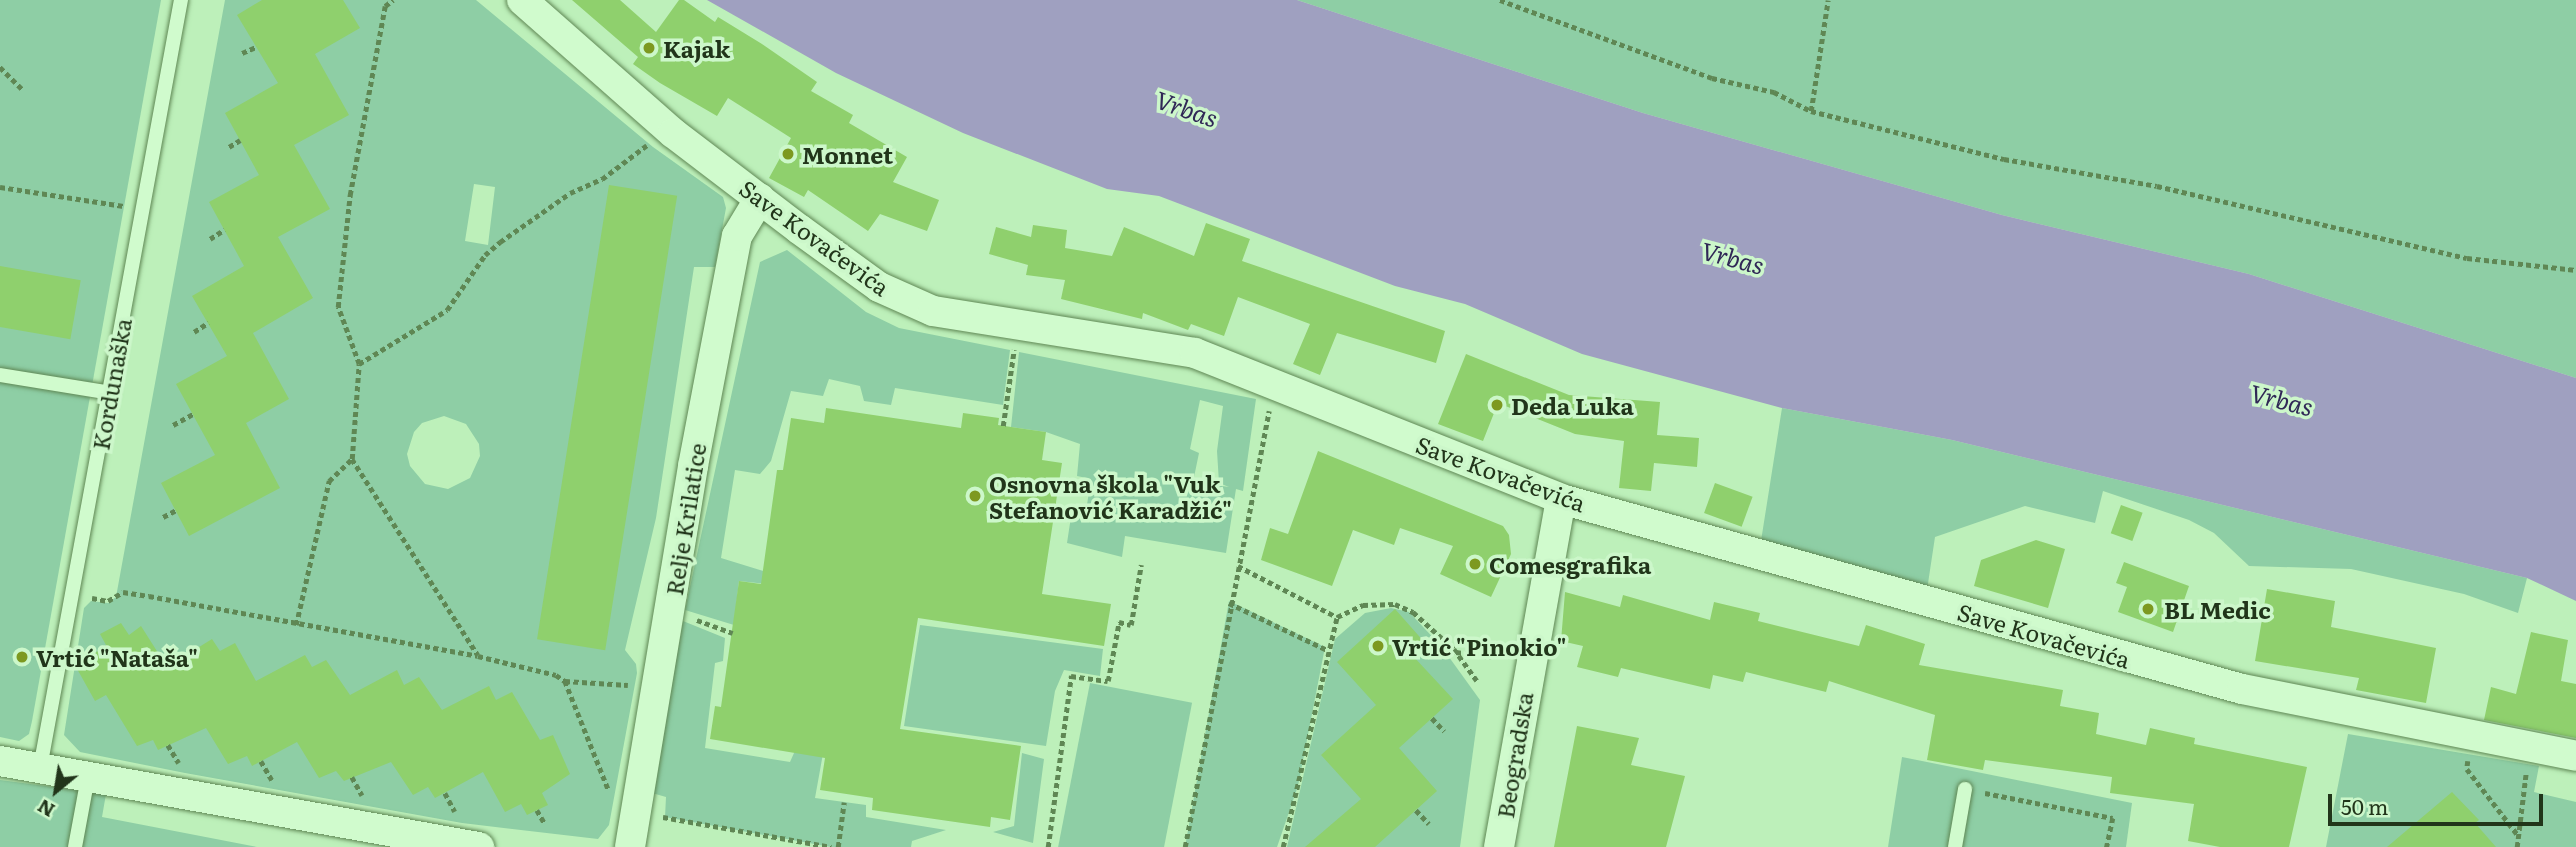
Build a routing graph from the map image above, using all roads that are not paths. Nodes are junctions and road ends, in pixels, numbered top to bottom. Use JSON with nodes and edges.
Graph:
{"nodes":[{"id":1,"x":181,"y":0,"type":"edge"},
{"id":2,"x":522,"y":0,"type":"edge"},
{"id":3,"x":760,"y":198,"type":"junction"},
{"id":4,"x":0,"y":375,"type":"edge"},
{"id":5,"x":111,"y":393,"type":"junction"},
{"id":6,"x":1561,"y":499,"type":"junction"},
{"id":7,"x":2576,"y":756,"type":"edge"},
{"id":8,"x":0,"y":761,"type":"edge"},
{"id":9,"x":40,"y":768,"type":"junction"},
{"id":10,"x":88,"y":776,"type":"junction"},
{"id":11,"x":1965,"y":789,"type":"road end"},
{"id":12,"x":633,"y":829,"type":"edge"},
{"id":13,"x":75,"y":847,"type":"edge"},
{"id":14,"x":479,"y":847,"type":"edge"},
{"id":15,"x":1499,"y":847,"type":"edge"},
{"id":16,"x":1955,"y":847,"type":"edge"}],
"edges":[{"from":1,"to":5,"type":"lane","name":"Kordunaška"},
{"from":2,"to":3,"type":"street","name":"Save Kovačevića"},
{"from":3,"to":6,"type":"street","name":"Save Kovačevića"},
{"from":3,"to":12,"type":"street","name":"Relje Krilatice"},
{"from":4,"to":5,"type":"lane"},
{"from":5,"to":9,"type":"lane","name":"Kordunaška"},
{"from":6,"to":7,"type":"street","name":"Save Kovačevića"},
{"from":6,"to":15,"type":"street","name":"Beogradska"},
{"from":8,"to":9,"type":"street"},
{"from":9,"to":10,"type":"street"},
{"from":10,"to":13,"type":"lane"},
{"from":10,"to":14,"type":"street"},
{"from":11,"to":16,"type":"lane"}]}
